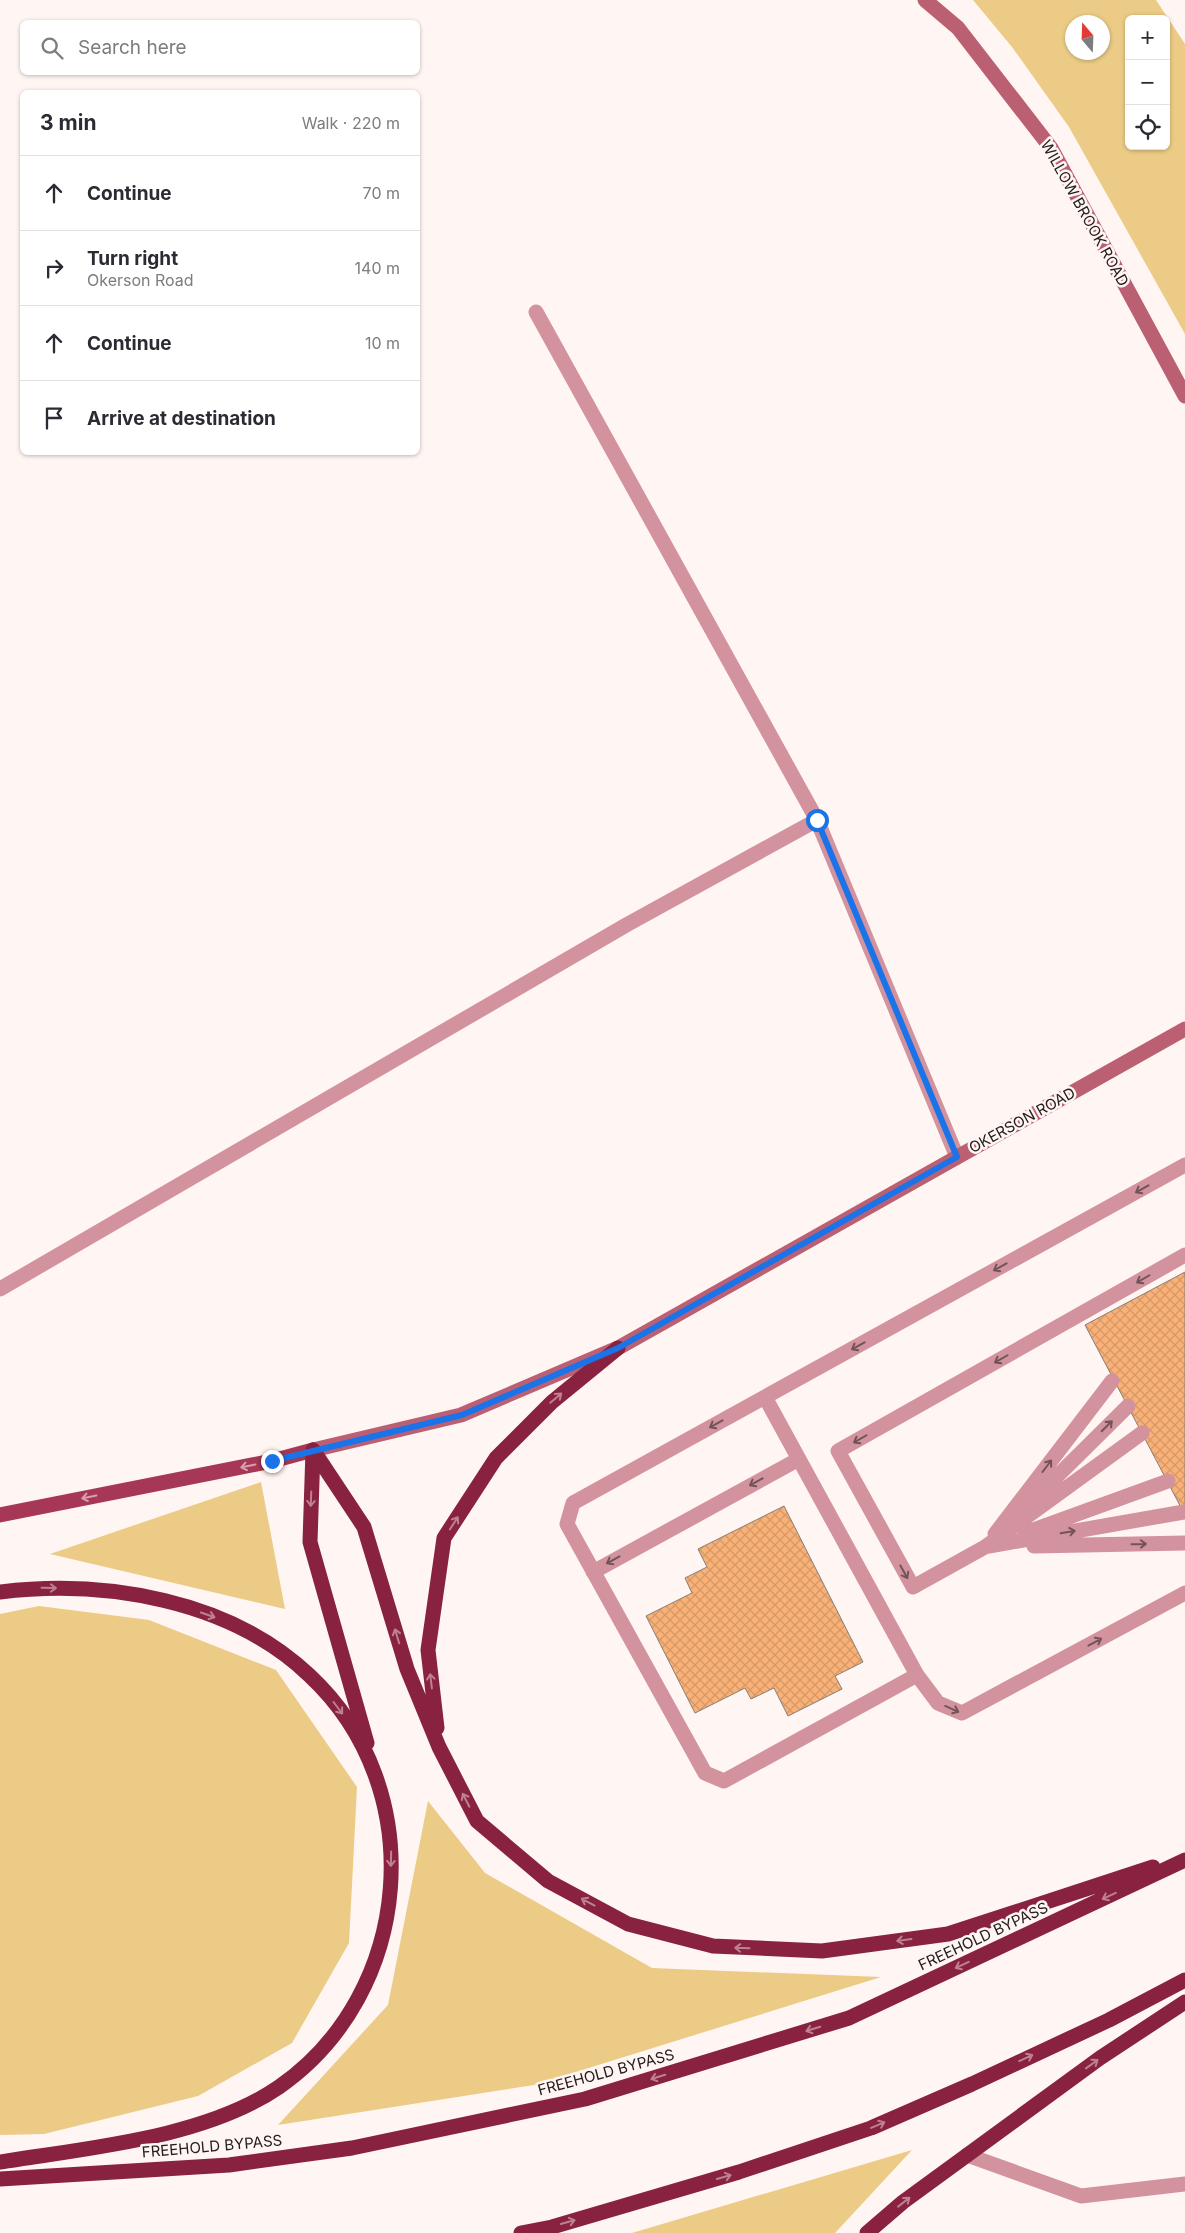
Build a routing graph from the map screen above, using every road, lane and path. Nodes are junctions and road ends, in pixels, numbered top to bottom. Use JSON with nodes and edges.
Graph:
{"nodes":[{"id":1,"x":925,"y":0,"type":"edge"},
{"id":2,"x":536,"y":312,"type":"dead end"},
{"id":3,"x":1185,"y":396,"type":"edge"},
{"id":4,"x":817,"y":820,"type":"junction"},
{"id":5,"x":1185,"y":1029,"type":"edge"},
{"id":6,"x":957,"y":1157,"type":"junction"},
{"id":7,"x":1185,"y":1165,"type":"edge"},
{"id":8,"x":1185,"y":1255,"type":"edge"},
{"id":9,"x":0,"y":1288,"type":"edge"},
{"id":10,"x":618,"y":1348,"type":"junction"},
{"id":11,"x":1112,"y":1381,"type":"dead end"},
{"id":12,"x":765,"y":1397,"type":"junction"},
{"id":13,"x":1128,"y":1406,"type":"dead end"},
{"id":14,"x":1142,"y":1433,"type":"dead end"},
{"id":15,"x":313,"y":1450,"type":"junction"},
{"id":16,"x":799,"y":1459,"type":"junction"},
{"id":17,"x":1168,"y":1481,"type":"dead end"},
{"id":18,"x":1184,"y":1512,"type":"edge"},
{"id":19,"x":0,"y":1515,"type":"edge"},
{"id":20,"x":1185,"y":1543,"type":"edge"},
{"id":21,"x":986,"y":1547,"type":"junction"},
{"id":22,"x":593,"y":1572,"type":"junction"},
{"id":23,"x":0,"y":1592,"type":"edge"},
{"id":24,"x":1185,"y":1593,"type":"edge"},
{"id":25,"x":918,"y":1676,"type":"junction"},
{"id":26,"x":439,"y":1747,"type":"junction"},
{"id":27,"x":385,"y":1809,"type":"junction"},
{"id":28,"x":1185,"y":1856,"type":"edge"},
{"id":29,"x":1185,"y":1860,"type":"edge"},
{"id":30,"x":1185,"y":1980,"type":"edge"},
{"id":31,"x":1185,"y":2002,"type":"edge"},
{"id":32,"x":968,"y":2155,"type":"junction"},
{"id":33,"x":0,"y":2162,"type":"edge"},
{"id":34,"x":0,"y":2179,"type":"edge"},
{"id":35,"x":1185,"y":2184,"type":"edge"},
{"id":36,"x":521,"y":2233,"type":"edge"},
{"id":37,"x":867,"y":2233,"type":"edge"}],
"edges":[{"from":1,"to":3,"type":"street","name":"WILLOW BROOK ROAD"},
{"from":2,"to":4,"type":"lane"},
{"from":4,"to":6,"type":"lane"},
{"from":4,"to":9,"type":"lane"},
{"from":5,"to":6,"type":"street","name":"OKERSON ROAD"},
{"from":6,"to":10,"type":"street","name":"OKERSON ROAD"},
{"from":7,"to":12,"type":"lane","one_way":true},
{"from":8,"to":21,"type":"lane","one_way":true},
{"from":10,"to":15,"type":"street","name":"OKERSON ROAD"},
{"from":26,"to":10,"type":"highway","one_way":true},
{"from":21,"to":11,"type":"lane","one_way":true},
{"from":12,"to":16,"type":"lane"},
{"from":12,"to":22,"type":"lane","one_way":true},
{"from":21,"to":13,"type":"lane","one_way":true},
{"from":14,"to":21,"type":"lane"},
{"from":15,"to":19,"type":"main road","one_way":true},
{"from":26,"to":15,"type":"highway","one_way":true},
{"from":15,"to":27,"type":"highway","one_way":true},
{"from":16,"to":22,"type":"lane","one_way":true},
{"from":16,"to":25,"type":"lane"},
{"from":17,"to":21,"type":"lane"},
{"from":21,"to":18,"type":"lane","one_way":true},
{"from":21,"to":20,"type":"lane","one_way":true},
{"from":22,"to":25,"type":"lane"},
{"from":23,"to":27,"type":"highway","one_way":true},
{"from":25,"to":24,"type":"lane","one_way":true},
{"from":28,"to":26,"type":"highway","one_way":true},
{"from":27,"to":33,"type":"highway","one_way":true},
{"from":29,"to":34,"type":"highway","name":"FREEHOLD BYPASS","one_way":true},
{"from":36,"to":30,"type":"highway","one_way":true},
{"from":32,"to":31,"type":"highway","one_way":true},
{"from":32,"to":35,"type":"lane"},
{"from":37,"to":32,"type":"highway","one_way":true}]}
